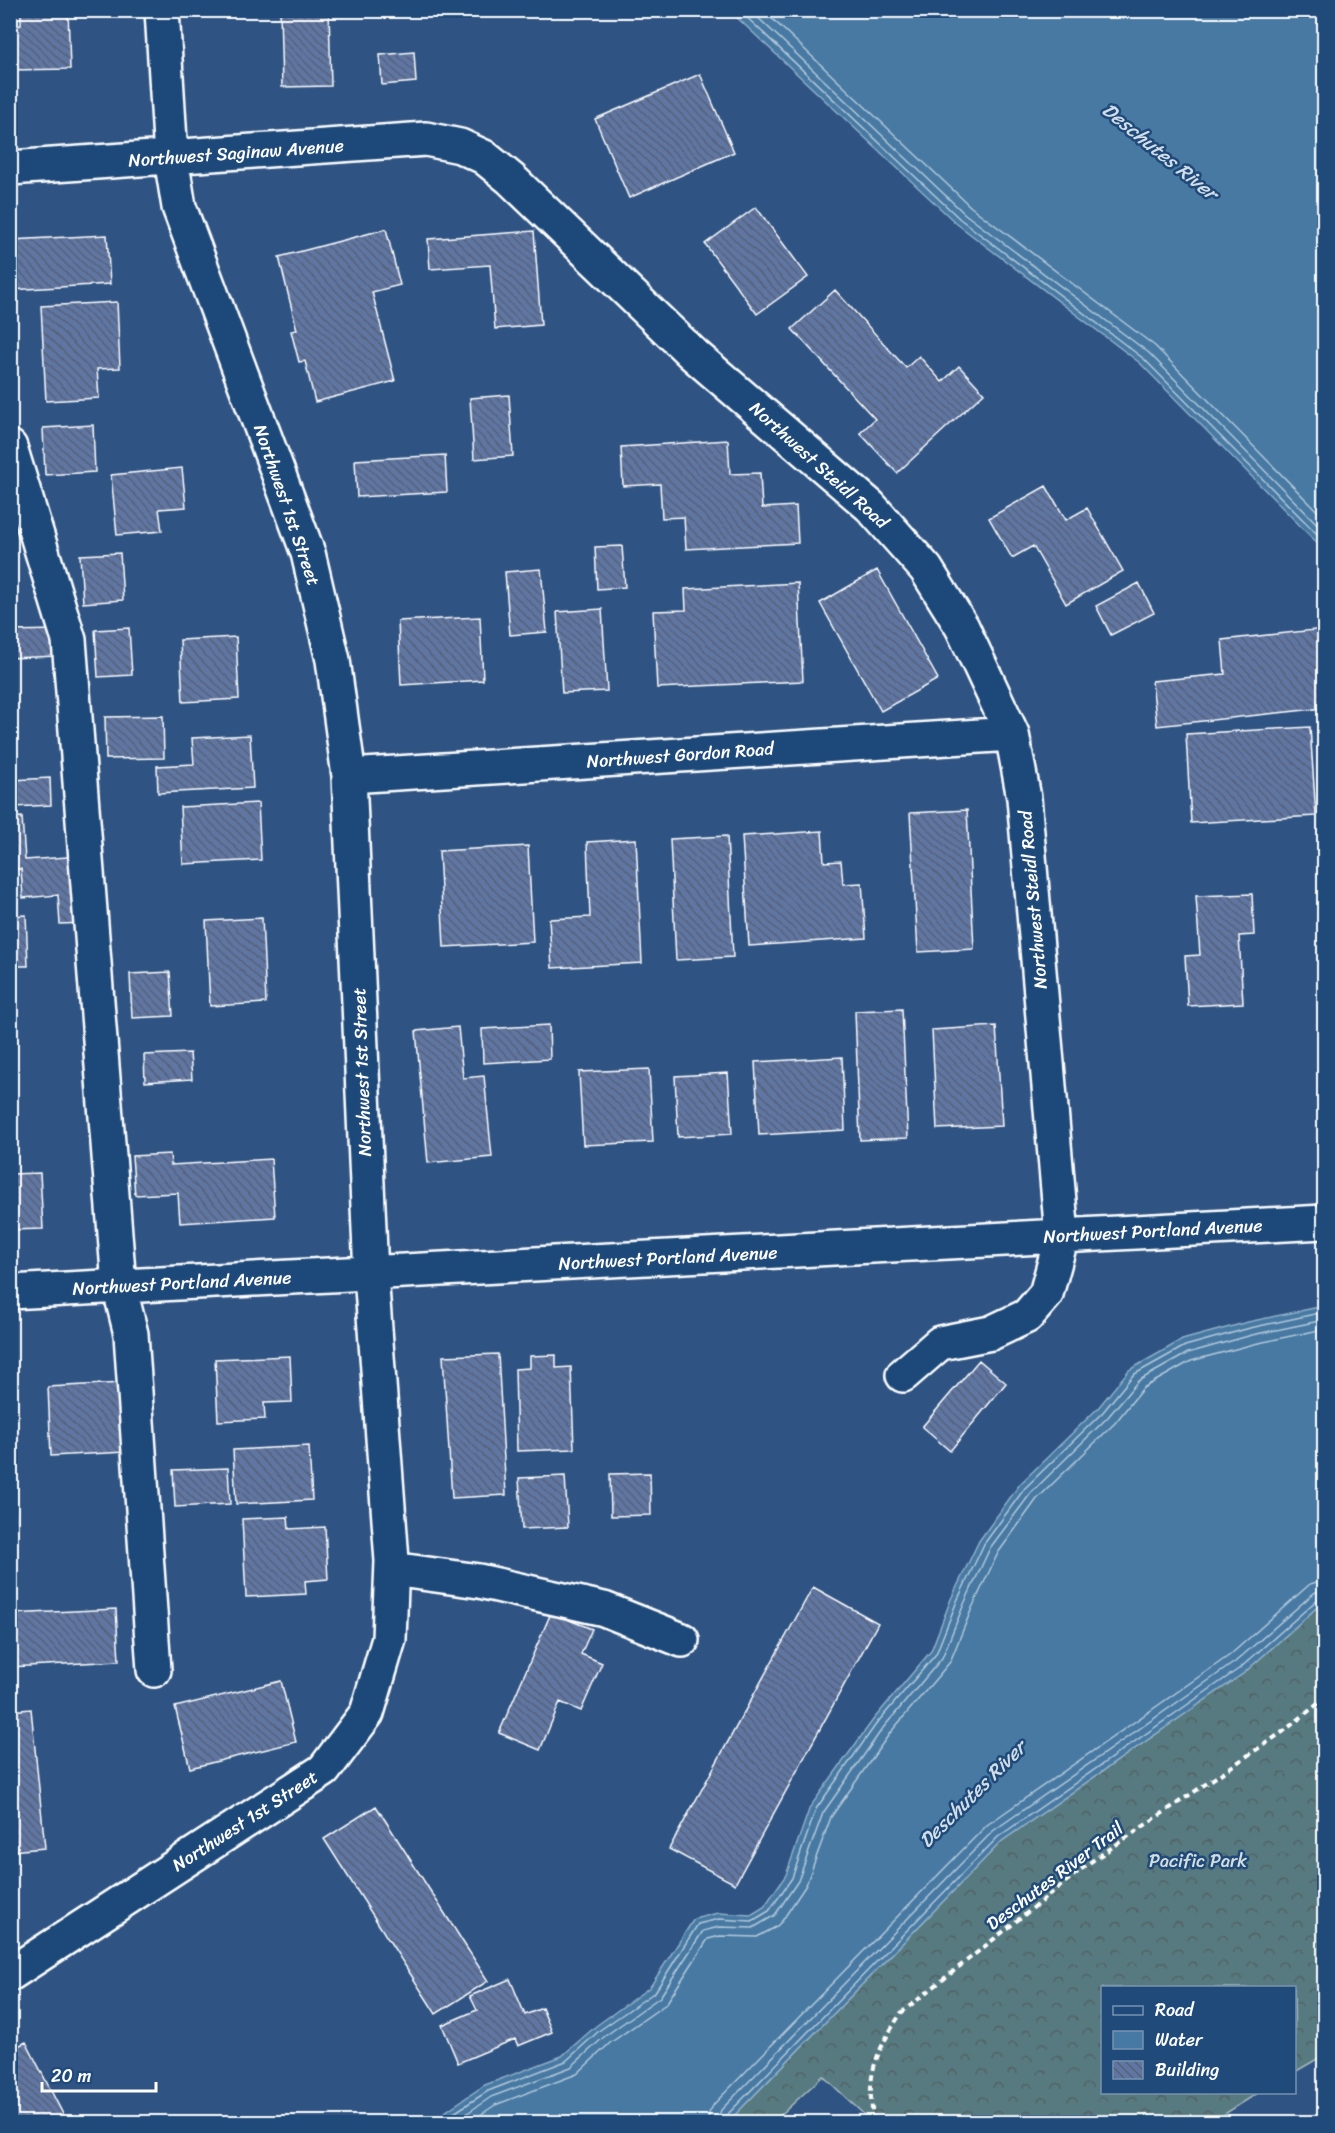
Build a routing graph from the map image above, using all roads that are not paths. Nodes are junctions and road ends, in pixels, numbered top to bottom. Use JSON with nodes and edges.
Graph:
{"nodes":[{"id":1,"x":162,"y":10,"type":"edge"},
{"id":2,"x":460,"y":146,"type":"joint"},
{"id":3,"x":171,"y":158,"type":"junction"},
{"id":4,"x":10,"y":168,"type":"edge"},
{"id":5,"x":10,"y":447,"type":"edge"},
{"id":6,"x":1012,"y":734,"type":"junction"},
{"id":7,"x":349,"y":776,"type":"junction"},
{"id":8,"x":1324,"y":1222,"type":"edge"},
{"id":9,"x":1062,"y":1236,"type":"junction"},
{"id":10,"x":370,"y":1274,"type":"junction"},
{"id":11,"x":119,"y":1286,"type":"junction"},
{"id":12,"x":10,"y":1292,"type":"edge"},
{"id":13,"x":903,"y":1375,"type":"dead end"},
{"id":14,"x":392,"y":1569,"type":"junction"},
{"id":15,"x":682,"y":1640,"type":"dead end"},
{"id":16,"x":154,"y":1670,"type":"dead end"},
{"id":17,"x":10,"y":1974,"type":"edge"}],
"edges":[{"from":1,"to":3,"type":"street","name":"Northwest 1st Street"},
{"from":2,"to":3,"type":"street","name":"Northwest Saginaw Avenue"},
{"from":2,"to":6,"type":"street","name":"Northwest Steidl Road"},
{"from":3,"to":4,"type":"street","name":"Northwest Saginaw Avenue"},
{"from":3,"to":7,"type":"street","name":"Northwest 1st Street"},
{"from":5,"to":11,"type":"street"},
{"from":6,"to":7,"type":"street","name":"Northwest Gordon Road"},
{"from":6,"to":9,"type":"street","name":"Northwest Steidl Road"},
{"from":7,"to":10,"type":"street","name":"Northwest 1st Street"},
{"from":8,"to":9,"type":"street","name":"Northwest Portland Avenue"},
{"from":9,"to":10,"type":"street","name":"Northwest Portland Avenue"},
{"from":9,"to":13,"type":"street"},
{"from":10,"to":11,"type":"street","name":"Northwest Portland Avenue"},
{"from":10,"to":14,"type":"street","name":"Northwest 1st Street"},
{"from":11,"to":12,"type":"street","name":"Northwest Portland Avenue"},
{"from":11,"to":16,"type":"street"},
{"from":14,"to":15,"type":"street"},
{"from":14,"to":17,"type":"street","name":"Northwest 1st Street"}]}
